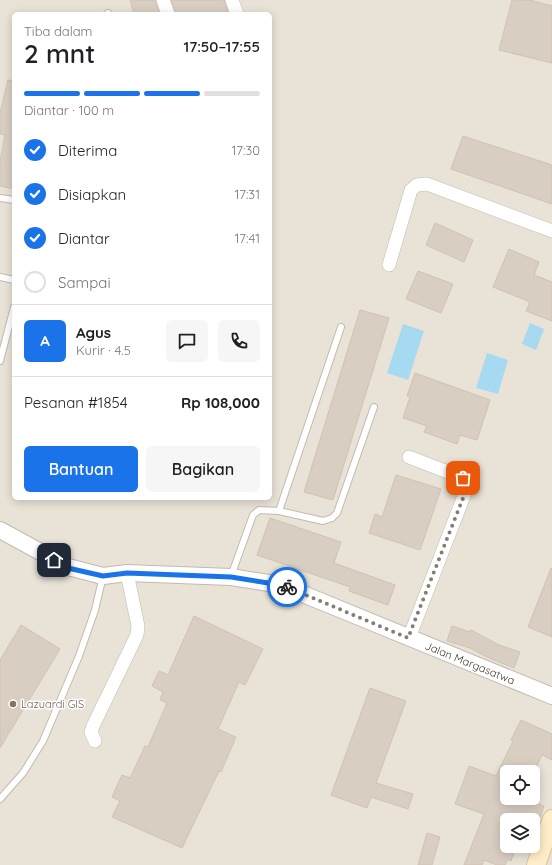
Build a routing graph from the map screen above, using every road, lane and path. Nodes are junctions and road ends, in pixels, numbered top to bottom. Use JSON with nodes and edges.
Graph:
{"nodes":[{"id":1,"x":163,"y":0,"type":"edge"},
{"id":2,"x":232,"y":0,"type":"edge"},
{"id":3,"x":167,"y":12,"type":"edge"},
{"id":4,"x":236,"y":12,"type":"edge"},
{"id":5,"x":0,"y":198,"type":"edge"},
{"id":6,"x":12,"y":200,"type":"edge"},
{"id":7,"x":552,"y":231,"type":"edge"},
{"id":8,"x":389,"y":265,"type":"dead end"},
{"id":9,"x":0,"y":277,"type":"edge"},
{"id":10,"x":12,"y":280,"type":"edge"},
{"id":11,"x":12,"y":315,"type":"edge"},
{"id":12,"x":340,"y":327,"type":"dead end"},
{"id":13,"x":0,"y":361,"type":"edge"},
{"id":14,"x":374,"y":407,"type":"dead end"},
{"id":15,"x":409,"y":457,"type":"dead end"},
{"id":16,"x":279,"y":511,"type":"junction"},
{"id":17,"x":0,"y":530,"type":"edge"},
{"id":18,"x":127,"y":573,"type":"junction"},
{"id":19,"x":103,"y":576,"type":"junction"},
{"id":20,"x":231,"y":577,"type":"junction"},
{"id":21,"x":408,"y":638,"type":"junction"},
{"id":22,"x":552,"y":696,"type":"edge"},
{"id":23,"x":95,"y":741,"type":"dead end"},
{"id":24,"x":0,"y":799,"type":"edge"},
{"id":25,"x":552,"y":819,"type":"edge"},
{"id":26,"x":536,"y":865,"type":"edge"}],
"edges":[{"from":1,"to":3,"type":"street"},
{"from":2,"to":4,"type":"street"},
{"from":5,"to":6,"type":"lane"},
{"from":7,"to":8,"type":"street"},
{"from":9,"to":10,"type":"lane"},
{"from":11,"to":13,"type":"lane"},
{"from":12,"to":16,"type":"lane"},
{"from":14,"to":16,"type":"lane"},
{"from":15,"to":21,"type":"street"},
{"from":16,"to":20,"type":"lane"},
{"from":17,"to":19,"type":"street","name":"Jalan Margasatwa"},
{"from":18,"to":19,"type":"street","name":"Jalan Margasatwa"},
{"from":18,"to":20,"type":"street","name":"Jalan Margasatwa"},
{"from":18,"to":23,"type":"street"},
{"from":19,"to":24,"type":"lane"},
{"from":20,"to":21,"type":"street","name":"Jalan Margasatwa"},
{"from":21,"to":22,"type":"street","name":"Jalan Margasatwa"},
{"from":25,"to":26,"type":"main road"}]}
